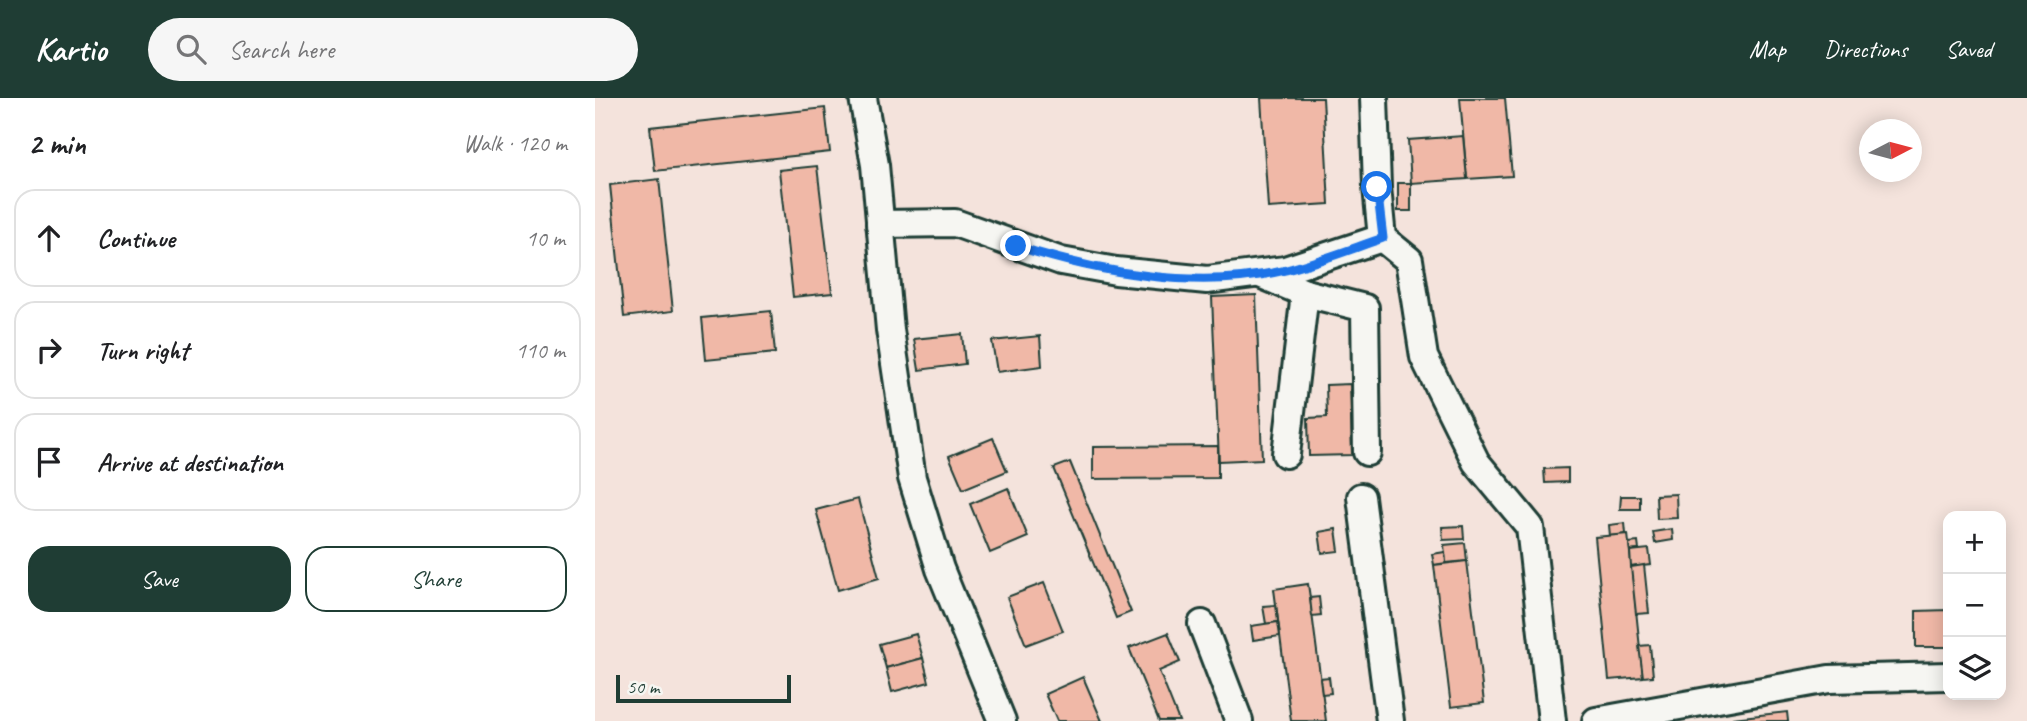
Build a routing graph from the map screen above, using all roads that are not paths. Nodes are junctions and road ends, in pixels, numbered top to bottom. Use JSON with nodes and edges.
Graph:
{"nodes":[{"id":1,"x":863,"y":98,"type":"edge"},
{"id":2,"x":1374,"y":98,"type":"edge"},
{"id":3,"x":880,"y":224,"type":"junction"},
{"id":4,"x":1383,"y":238,"type":"junction"},
{"id":5,"x":1259,"y":274,"type":"junction"},
{"id":6,"x":1305,"y":293,"type":"junction"},
{"id":7,"x":1367,"y":452,"type":"dead end"},
{"id":8,"x":1286,"y":454,"type":"dead end"},
{"id":9,"x":1361,"y":497,"type":"dead end"},
{"id":10,"x":1202,"y":624,"type":"dead end"},
{"id":11,"x":1943,"y":676,"type":"edge"},
{"id":12,"x":1002,"y":721,"type":"edge"},
{"id":13,"x":1239,"y":721,"type":"edge"},
{"id":14,"x":1390,"y":721,"type":"edge"},
{"id":15,"x":1552,"y":721,"type":"edge"},
{"id":16,"x":1596,"y":721,"type":"edge"}],
"edges":[{"from":1,"to":3,"type":"street"},
{"from":2,"to":4,"type":"street"},
{"from":3,"to":5,"type":"street"},
{"from":3,"to":12,"type":"street"},
{"from":4,"to":5,"type":"street"},
{"from":4,"to":15,"type":"street"},
{"from":5,"to":6,"type":"street"},
{"from":6,"to":7,"type":"street"},
{"from":6,"to":8,"type":"street"},
{"from":9,"to":14,"type":"street"},
{"from":10,"to":13,"type":"street"},
{"from":11,"to":16,"type":"street"}]}
